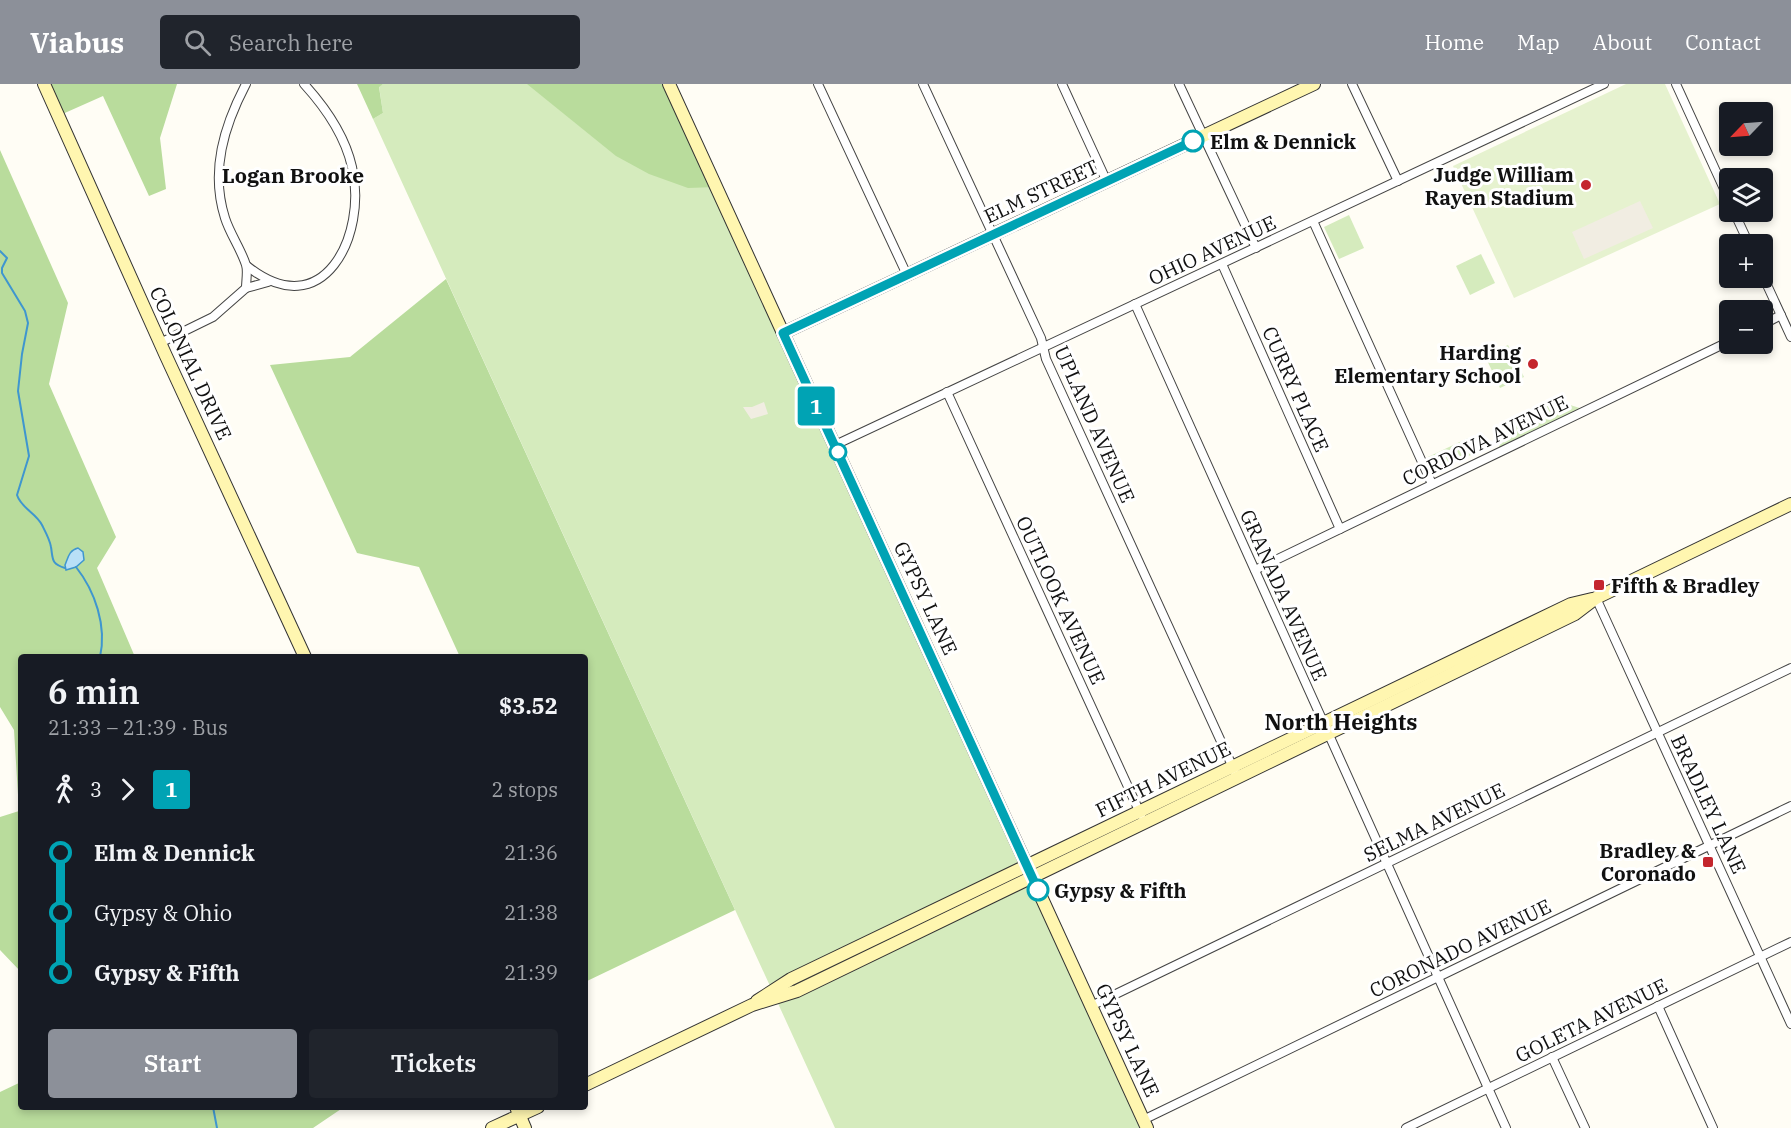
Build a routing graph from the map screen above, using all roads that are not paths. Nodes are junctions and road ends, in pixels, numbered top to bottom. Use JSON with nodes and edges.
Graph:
{"nodes":[{"id":1,"x":44,"y":84,"type":"edge"},
{"id":2,"x":246,"y":84,"type":"edge"},
{"id":3,"x":304,"y":84,"type":"edge"},
{"id":4,"x":669,"y":84,"type":"edge"},
{"id":5,"x":818,"y":84,"type":"edge"},
{"id":6,"x":922,"y":84,"type":"edge"},
{"id":7,"x":1062,"y":84,"type":"edge"},
{"id":8,"x":1179,"y":84,"type":"edge"},
{"id":9,"x":1314,"y":84,"type":"edge"},
{"id":10,"x":1352,"y":84,"type":"edge"},
{"id":11,"x":1604,"y":84,"type":"edge"},
{"id":12,"x":1676,"y":84,"type":"edge"},
{"id":13,"x":1203,"y":136,"type":"junction"},
{"id":14,"x":1719,"y":178,"type":"edge"},
{"id":15,"x":1398,"y":181,"type":"junction"},
{"id":16,"x":1107,"y":182,"type":"junction"},
{"id":17,"x":1313,"y":221,"type":"junction"},
{"id":18,"x":993,"y":235,"type":"junction"},
{"id":19,"x":1256,"y":248,"type":"junction"},
{"id":20,"x":1222,"y":264,"type":"junction"},
{"id":21,"x":247,"y":266,"type":"junction"},
{"id":22,"x":907,"y":275,"type":"junction"},
{"id":23,"x":268,"y":282,"type":"junction"},
{"id":24,"x":246,"y":288,"type":"junction"},
{"id":25,"x":1768,"y":288,"type":"edge"},
{"id":26,"x":1135,"y":304,"type":"junction"},
{"id":27,"x":1781,"y":315,"type":"junction"},
{"id":28,"x":1773,"y":319,"type":"edge"},
{"id":29,"x":783,"y":333,"type":"junction"},
{"id":30,"x":1791,"y":337,"type":"edge"},
{"id":31,"x":160,"y":343,"type":"junction"},
{"id":32,"x":1719,"y":345,"type":"edge"},
{"id":33,"x":1043,"y":347,"type":"junction"},
{"id":34,"x":947,"y":392,"type":"junction"},
{"id":35,"x":835,"y":446,"type":"junction"},
{"id":36,"x":1432,"y":484,"type":"junction"},
{"id":37,"x":1791,"y":504,"type":"edge"},
{"id":38,"x":1340,"y":529,"type":"junction"},
{"id":39,"x":1255,"y":570,"type":"junction"},
{"id":40,"x":1596,"y":598,"type":"junction"},
{"id":41,"x":304,"y":654,"type":"edge"},
{"id":42,"x":1791,"y":668,"type":"edge"},
{"id":43,"x":1326,"y":728,"type":"junction"},
{"id":44,"x":1658,"y":732,"type":"junction"},
{"id":45,"x":1235,"y":772,"type":"junction"},
{"id":46,"x":1791,"y":806,"type":"edge"},
{"id":47,"x":1142,"y":816,"type":"junction"},
{"id":48,"x":1709,"y":845,"type":"junction"},
{"id":49,"x":1387,"y":863,"type":"junction"},
{"id":50,"x":1030,"y":872,"type":"junction"},
{"id":51,"x":1791,"y":942,"type":"edge"},
{"id":52,"x":1760,"y":957,"type":"junction"},
{"id":53,"x":1438,"y":976,"type":"junction"},
{"id":54,"x":1091,"y":1006,"type":"junction"},
{"id":55,"x":1658,"y":1006,"type":"junction"},
{"id":56,"x":1791,"y":1024,"type":"edge"},
{"id":57,"x":1552,"y":1057,"type":"junction"},
{"id":58,"x":588,"y":1084,"type":"edge"},
{"id":59,"x":1488,"y":1088,"type":"junction"},
{"id":60,"x":518,"y":1112,"type":"edge"},
{"id":61,"x":1145,"y":1124,"type":"edge"},
{"id":62,"x":492,"y":1128,"type":"edge"},
{"id":63,"x":525,"y":1128,"type":"edge"},
{"id":64,"x":1406,"y":1128,"type":"edge"},
{"id":65,"x":1506,"y":1128,"type":"edge"},
{"id":66,"x":1585,"y":1128,"type":"edge"},
{"id":67,"x":1713,"y":1128,"type":"edge"}],
"edges":[{"from":1,"to":31,"type":"street","name":"COLONIAL DRIVE"},
{"from":2,"to":21,"type":"street"},
{"from":3,"to":23,"type":"street"},
{"from":4,"to":29,"type":"street","name":"GYPSY LANE"},
{"from":5,"to":22,"type":"street"},
{"from":6,"to":18,"type":"street","name":"UPLAND AVENUE"},
{"from":7,"to":16,"type":"street"},
{"from":8,"to":13,"type":"street"},
{"from":9,"to":13,"type":"street","name":"ELM STREET"},
{"from":10,"to":15,"type":"street"},
{"from":11,"to":15,"type":"street","name":"OHIO AVENUE"},
{"from":12,"to":14,"type":"street"},
{"from":13,"to":16,"type":"street","name":"ELM STREET"},
{"from":13,"to":19,"type":"street"},
{"from":15,"to":17,"type":"street","name":"OHIO AVENUE"},
{"from":16,"to":18,"type":"street","name":"ELM STREET"},
{"from":17,"to":19,"type":"street","name":"OHIO AVENUE"},
{"from":17,"to":36,"type":"street"},
{"from":18,"to":22,"type":"street","name":"ELM STREET"},
{"from":18,"to":33,"type":"street","name":"UPLAND AVENUE"},
{"from":19,"to":20,"type":"street","name":"OHIO AVENUE"},
{"from":20,"to":26,"type":"street","name":"OHIO AVENUE"},
{"from":20,"to":38,"type":"street","name":"CURRY PLACE"},
{"from":21,"to":23,"type":"street"},
{"from":21,"to":24,"type":"street"},
{"from":22,"to":29,"type":"street","name":"ELM STREET"},
{"from":23,"to":24,"type":"street"},
{"from":24,"to":31,"type":"street"},
{"from":25,"to":27,"type":"street"},
{"from":26,"to":33,"type":"street","name":"OHIO AVENUE"},
{"from":26,"to":39,"type":"street","name":"GRANADA AVENUE"},
{"from":27,"to":28,"type":"street"},
{"from":27,"to":30,"type":"street"},
{"from":29,"to":35,"type":"street","name":"GYPSY LANE"},
{"from":31,"to":41,"type":"street","name":"COLONIAL DRIVE"},
{"from":32,"to":36,"type":"street","name":"CORDOVA AVENUE"},
{"from":33,"to":34,"type":"street","name":"OHIO AVENUE"},
{"from":33,"to":45,"type":"street","name":"UPLAND AVENUE"},
{"from":34,"to":35,"type":"street","name":"OHIO AVENUE"},
{"from":34,"to":47,"type":"street","name":"OUTLOOK AVENUE"},
{"from":35,"to":50,"type":"street","name":"GYPSY LANE"},
{"from":36,"to":38,"type":"street","name":"CORDOVA AVENUE"},
{"from":37,"to":40,"type":"street","name":"FIFTH AVENUE"},
{"from":38,"to":39,"type":"street","name":"CORDOVA AVENUE"},
{"from":39,"to":43,"type":"street","name":"GRANADA AVENUE"},
{"from":40,"to":43,"type":"street","name":"FIFTH AVENUE"},
{"from":40,"to":44,"type":"street","name":"BRADLEY LANE"},
{"from":42,"to":44,"type":"street","name":"SELMA AVENUE"},
{"from":43,"to":45,"type":"street","name":"FIFTH AVENUE"},
{"from":43,"to":49,"type":"street","name":"GRANADA AVENUE"},
{"from":44,"to":48,"type":"street","name":"BRADLEY LANE"},
{"from":44,"to":49,"type":"street","name":"SELMA AVENUE"},
{"from":45,"to":47,"type":"street","name":"FIFTH AVENUE"},
{"from":46,"to":48,"type":"street","name":"CORONADO AVENUE"},
{"from":47,"to":50,"type":"street","name":"FIFTH AVENUE"},
{"from":48,"to":52,"type":"street","name":"BRADLEY LANE"},
{"from":48,"to":53,"type":"street","name":"CORONADO AVENUE"},
{"from":49,"to":53,"type":"street","name":"GRANADA AVENUE"},
{"from":49,"to":54,"type":"street","name":"SELMA AVENUE"},
{"from":50,"to":54,"type":"street","name":"GYPSY LANE"},
{"from":50,"to":58,"type":"street","name":"FIFTH AVENUE"},
{"from":51,"to":52,"type":"street","name":"GOLETA AVENUE"},
{"from":52,"to":55,"type":"street","name":"GOLETA AVENUE"},
{"from":52,"to":56,"type":"street","name":"BRADLEY LANE"},
{"from":53,"to":59,"type":"street","name":"GRANADA AVENUE"},
{"from":53,"to":61,"type":"street","name":"CORONADO AVENUE"},
{"from":54,"to":61,"type":"street","name":"GYPSY LANE"},
{"from":55,"to":57,"type":"street","name":"GOLETA AVENUE"},
{"from":55,"to":67,"type":"street"},
{"from":57,"to":59,"type":"street","name":"GOLETA AVENUE"},
{"from":57,"to":66,"type":"street"},
{"from":59,"to":64,"type":"street","name":"GOLETA AVENUE"},
{"from":59,"to":65,"type":"street","name":"GRANADA AVENUE"},
{"from":60,"to":62,"type":"street"},
{"from":60,"to":63,"type":"street"}]}
